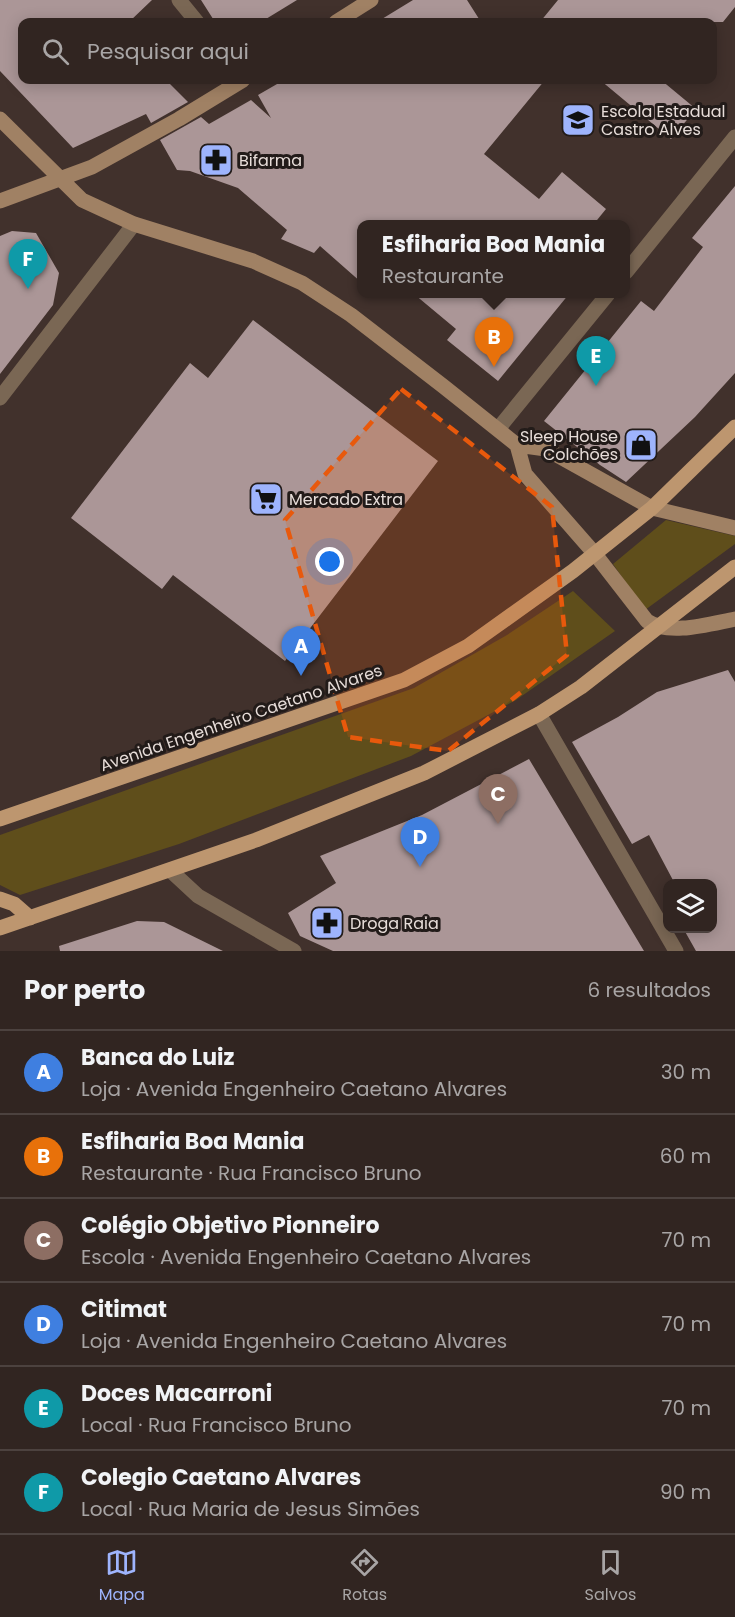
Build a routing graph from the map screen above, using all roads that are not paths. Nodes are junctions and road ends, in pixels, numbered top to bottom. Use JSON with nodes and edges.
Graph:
{"nodes":[{"id":1,"x":179,"y":0,"type":"edge"},
{"id":2,"x":371,"y":0,"type":"edge"},
{"id":3,"x":194,"y":18,"type":"edge"},
{"id":4,"x":342,"y":18,"type":"edge"},
{"id":5,"x":233,"y":84,"type":"edge"},
{"id":6,"x":0,"y":119,"type":"edge"},
{"id":7,"x":735,"y":137,"type":"edge"},
{"id":8,"x":58,"y":179,"type":"junction"},
{"id":9,"x":0,"y":201,"type":"edge"},
{"id":10,"x":134,"y":224,"type":"junction"},
{"id":11,"x":630,"y":267,"type":"edge"},
{"id":12,"x":605,"y":298,"type":"edge"},
{"id":13,"x":0,"y":398,"type":"edge"},
{"id":14,"x":735,"y":427,"type":"edge"},
{"id":15,"x":498,"y":429,"type":"junction"},
{"id":16,"x":517,"y":445,"type":"junction"},
{"id":17,"x":652,"y":508,"type":"junction"},
{"id":18,"x":735,"y":528,"type":"edge"},
{"id":19,"x":595,"y":554,"type":"junction"},
{"id":20,"x":735,"y":567,"type":"edge"},
{"id":21,"x":735,"y":619,"type":"edge"},
{"id":22,"x":657,"y":628,"type":"junction"},
{"id":23,"x":539,"y":714,"type":"junction"},
{"id":24,"x":0,"y":819,"type":"edge"},
{"id":25,"x":171,"y":871,"type":"junction"},
{"id":26,"x":0,"y":899,"type":"edge"},
{"id":27,"x":30,"y":918,"type":"junction"},
{"id":28,"x":0,"y":928,"type":"edge"},
{"id":29,"x":294,"y":951,"type":"edge"},
{"id":30,"x":676,"y":951,"type":"edge"}],
"edges":[{"from":1,"to":3,"type":"street"},
{"from":2,"to":4,"type":"main road"},
{"from":5,"to":8,"type":"main road"},
{"from":6,"to":8,"type":"main road"},
{"from":7,"to":11,"type":"street"},
{"from":8,"to":9,"type":"main road"},
{"from":8,"to":10,"type":"main road"},
{"from":10,"to":13,"type":"street"},
{"from":10,"to":15,"type":"main road"},
{"from":12,"to":15,"type":"street"},
{"from":14,"to":17,"type":"main road","name":"Avenida Engenheiro Caetano Alvares"},
{"from":15,"to":16,"type":"main road"},
{"from":16,"to":17,"type":"main road"},
{"from":16,"to":19,"type":"main road"},
{"from":17,"to":18,"type":"main road"},
{"from":17,"to":19,"type":"main road","name":"Avenida Engenheiro Caetano Alvares"},
{"from":19,"to":22,"type":"main road"},
{"from":19,"to":24,"type":"main road","name":"Avenida Engenheiro Caetano Alvares"},
{"from":20,"to":22,"type":"main road"},
{"from":21,"to":22,"type":"main road"},
{"from":22,"to":23,"type":"main road"},
{"from":23,"to":25,"type":"main road"},
{"from":23,"to":30,"type":"street"},
{"from":25,"to":27,"type":"main road"},
{"from":25,"to":29,"type":"street"},
{"from":26,"to":27,"type":"main road"},
{"from":27,"to":28,"type":"main road"}]}
